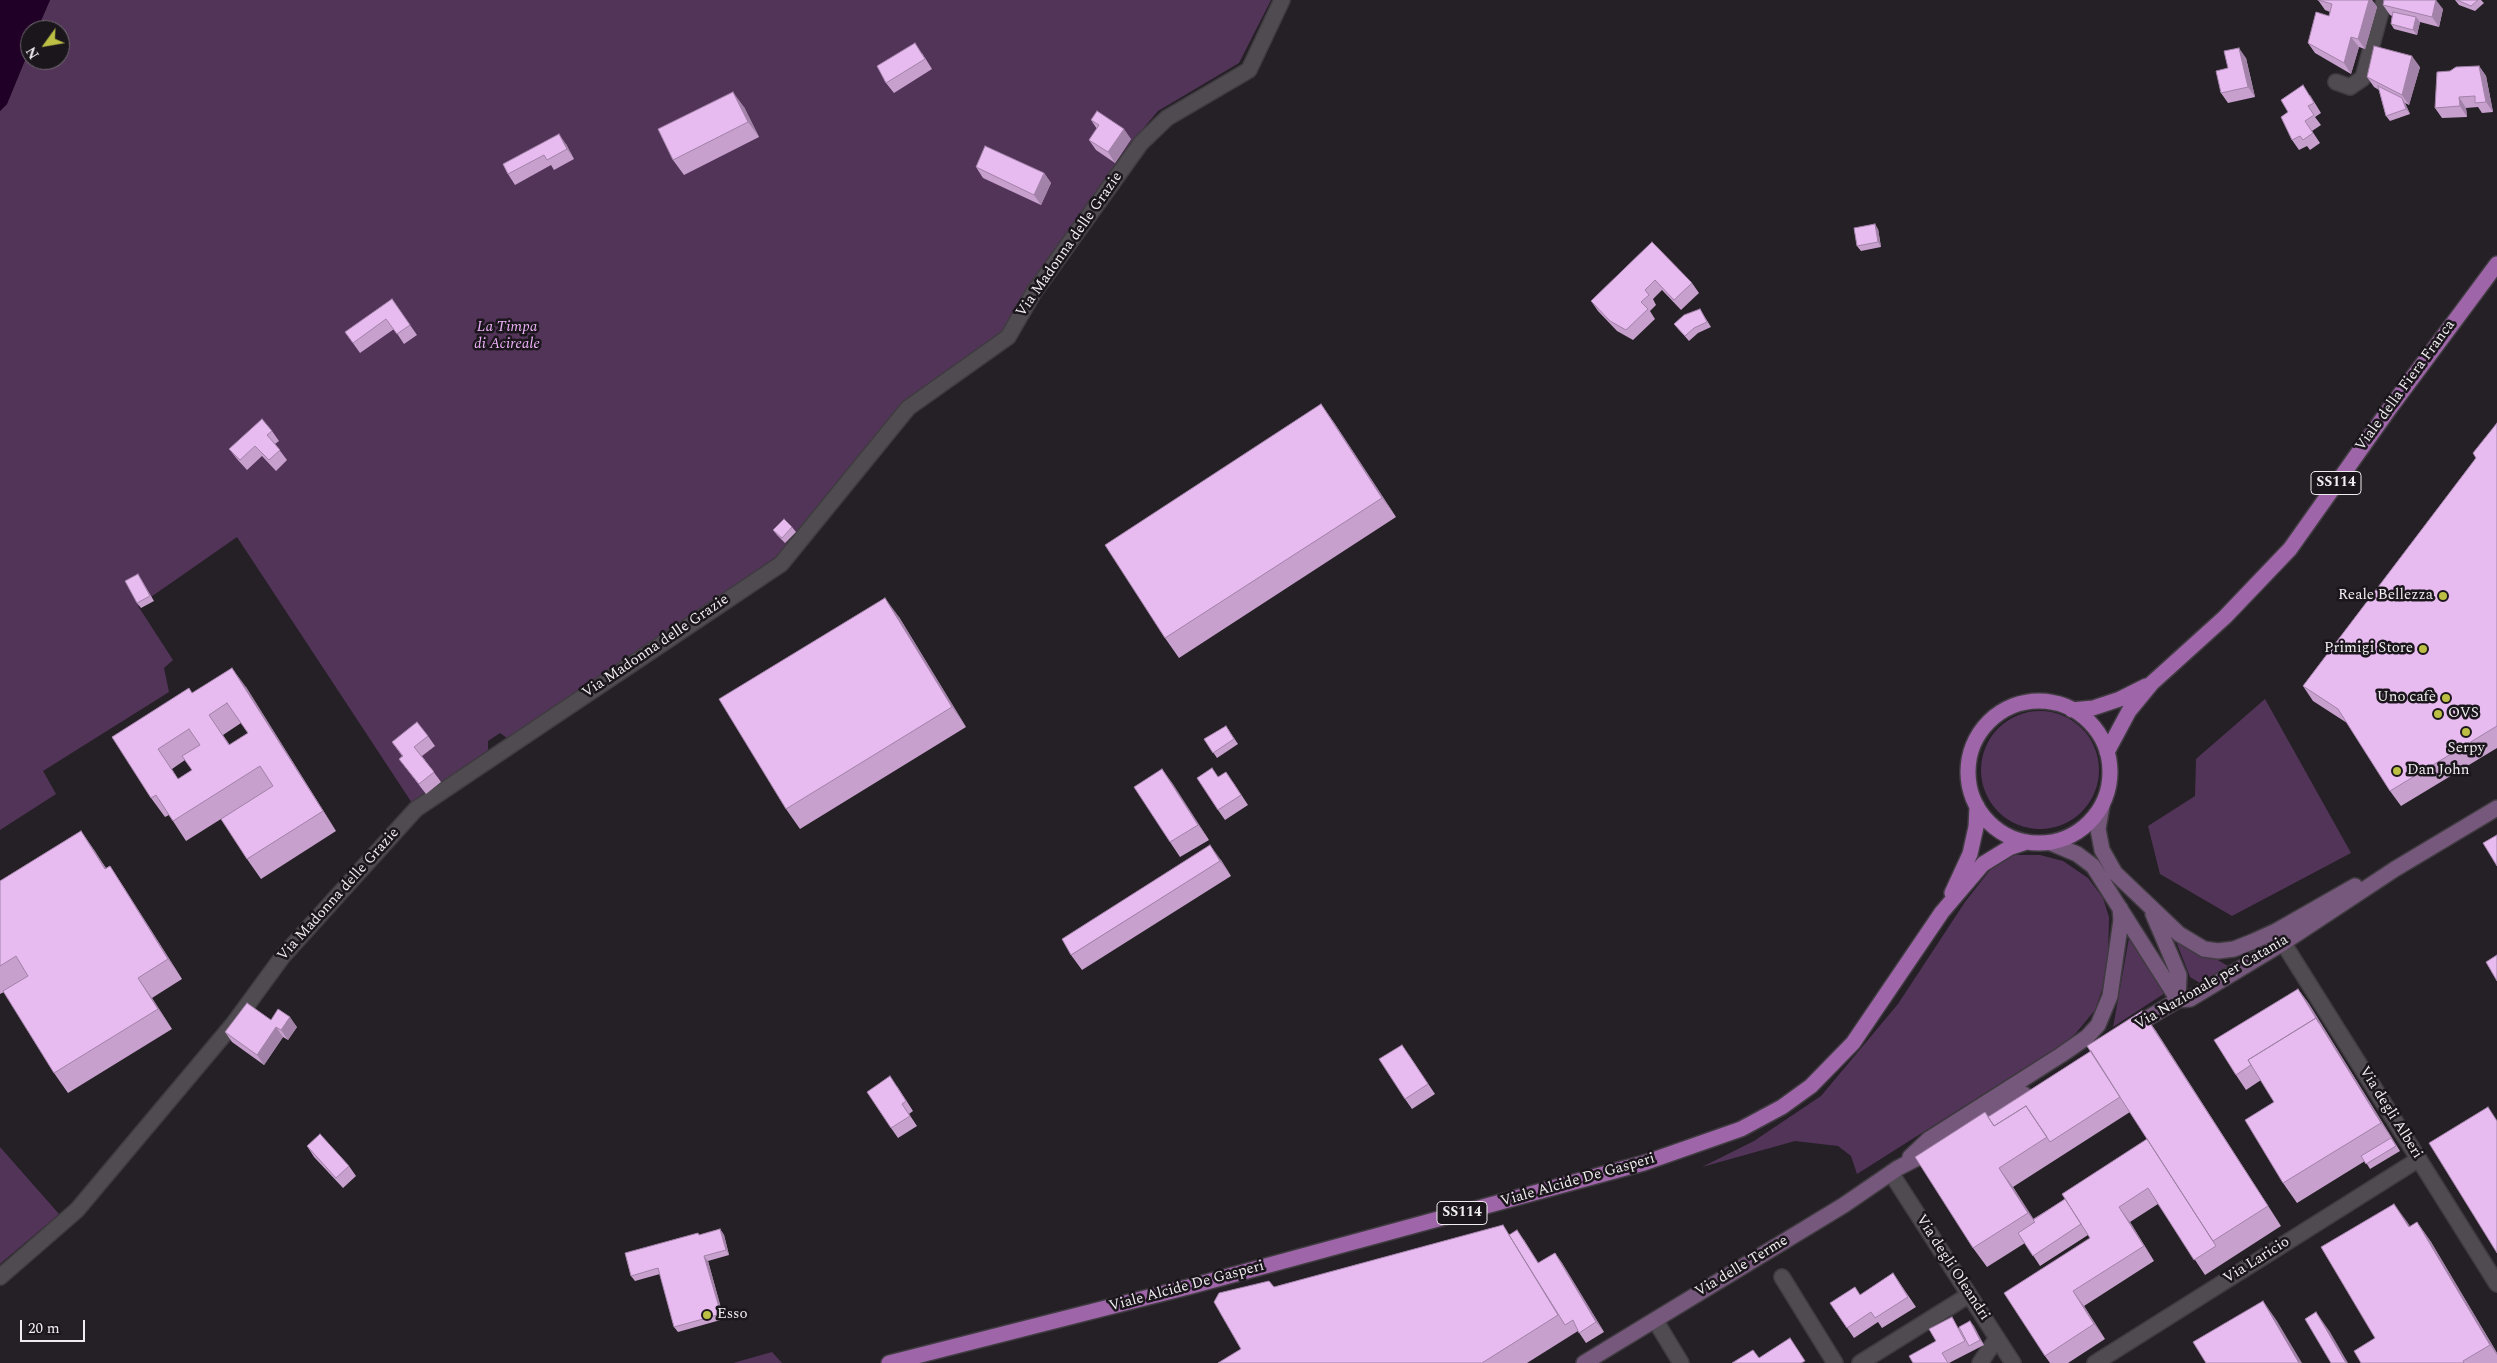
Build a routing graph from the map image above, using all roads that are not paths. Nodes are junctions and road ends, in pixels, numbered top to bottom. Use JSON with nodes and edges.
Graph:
{"nodes":[{"id":1,"x":1282,"y":0,"type":"edge"},
{"id":2,"x":2384,"y":0,"type":"edge"},
{"id":3,"x":2336,"y":82,"type":"dead end"},
{"id":4,"x":2497,"y":264,"type":"edge"},
{"id":5,"x":2152,"y":683,"type":"junction"},
{"id":6,"x":2072,"y":710,"type":"junction"},
{"id":7,"x":2107,"y":752,"type":"junction"},
{"id":8,"x":1977,"y":806,"type":"junction"},
{"id":9,"x":2102,"y":806,"type":"junction"},
{"id":10,"x":2497,"y":808,"type":"edge"},
{"id":11,"x":2027,"y":842,"type":"junction"},
{"id":12,"x":2051,"y":842,"type":"junction"},
{"id":13,"x":2149,"y":907,"type":"junction"},
{"id":14,"x":2120,"y":908,"type":"junction"},
{"id":15,"x":1942,"y":912,"type":"junction"},
{"id":16,"x":2280,"y":937,"type":"junction"},
{"id":17,"x":2178,"y":1000,"type":"junction"},
{"id":18,"x":2117,"y":1037,"type":"edge"},
{"id":19,"x":2084,"y":1057,"type":"edge"},
{"id":20,"x":2419,"y":1159,"type":"junction"},
{"id":21,"x":1895,"y":1170,"type":"junction"},
{"id":22,"x":1782,"y":1276,"type":"dead end"},
{"id":23,"x":0,"y":1277,"type":"edge"},
{"id":24,"x":2497,"y":1284,"type":"edge"},
{"id":25,"x":1969,"y":1295,"type":"junction"},
{"id":26,"x":1655,"y":1320,"type":"junction"},
{"id":27,"x":1997,"y":1338,"type":"junction"},
{"id":28,"x":889,"y":1363,"type":"edge"},
{"id":29,"x":1584,"y":1363,"type":"edge"},
{"id":30,"x":1681,"y":1363,"type":"edge"},
{"id":31,"x":1835,"y":1363,"type":"edge"},
{"id":32,"x":1860,"y":1363,"type":"edge"},
{"id":33,"x":1980,"y":1363,"type":"edge"},
{"id":34,"x":2014,"y":1363,"type":"edge"},
{"id":35,"x":2095,"y":1363,"type":"edge"}],
"edges":[{"from":1,"to":23,"type":"street","name":"Via Madonna delle Grazie"},
{"from":2,"to":3,"type":"street"},
{"from":4,"to":5,"type":"main road","name":"Viale della Fiera Franca","number":"SS114"},
{"from":5,"to":6,"type":"main road"},
{"from":5,"to":7,"type":"main road"},
{"from":6,"to":7,"type":"main road"},
{"from":6,"to":8,"type":"main road"},
{"from":7,"to":9,"type":"main road"},
{"from":8,"to":11,"type":"main road"},
{"from":8,"to":15,"type":"main road"},
{"from":9,"to":12,"type":"main road"},
{"from":9,"to":13,"type":"street"},
{"from":10,"to":16,"type":"street","name":"Via Nazionale per Catania"},
{"from":11,"to":12,"type":"main road"},
{"from":11,"to":15,"type":"main road"},
{"from":12,"to":14,"type":"street"},
{"from":13,"to":16,"type":"street"},
{"from":13,"to":17,"type":"street"},
{"from":14,"to":17,"type":"street"},
{"from":14,"to":21,"type":"street"},
{"from":15,"to":28,"type":"main road","name":"Viale Alcide De Gasperi","number":"SS114"},
{"from":16,"to":17,"type":"street","name":"Via Nazionale per Catania"},
{"from":16,"to":20,"type":"street","name":"Via degli Alberi"},
{"from":17,"to":18,"type":"street","name":"Via Nazionale per Catania"},
{"from":19,"to":21,"type":"street"},
{"from":20,"to":24,"type":"street","name":"Via degli Alberi"},
{"from":20,"to":35,"type":"street","name":"Via Laricio"},
{"from":21,"to":25,"type":"street","name":"Via degli Oleandri"},
{"from":21,"to":26,"type":"street","name":"Via delle Terme"},
{"from":22,"to":31,"type":"street"},
{"from":25,"to":27,"type":"street","name":"Via degli Oleandri"},
{"from":25,"to":32,"type":"street"},
{"from":26,"to":29,"type":"street","name":"Via delle Terme"},
{"from":26,"to":30,"type":"street"},
{"from":27,"to":33,"type":"street"},
{"from":27,"to":34,"type":"street","name":"Via degli Oleandri"}]}
